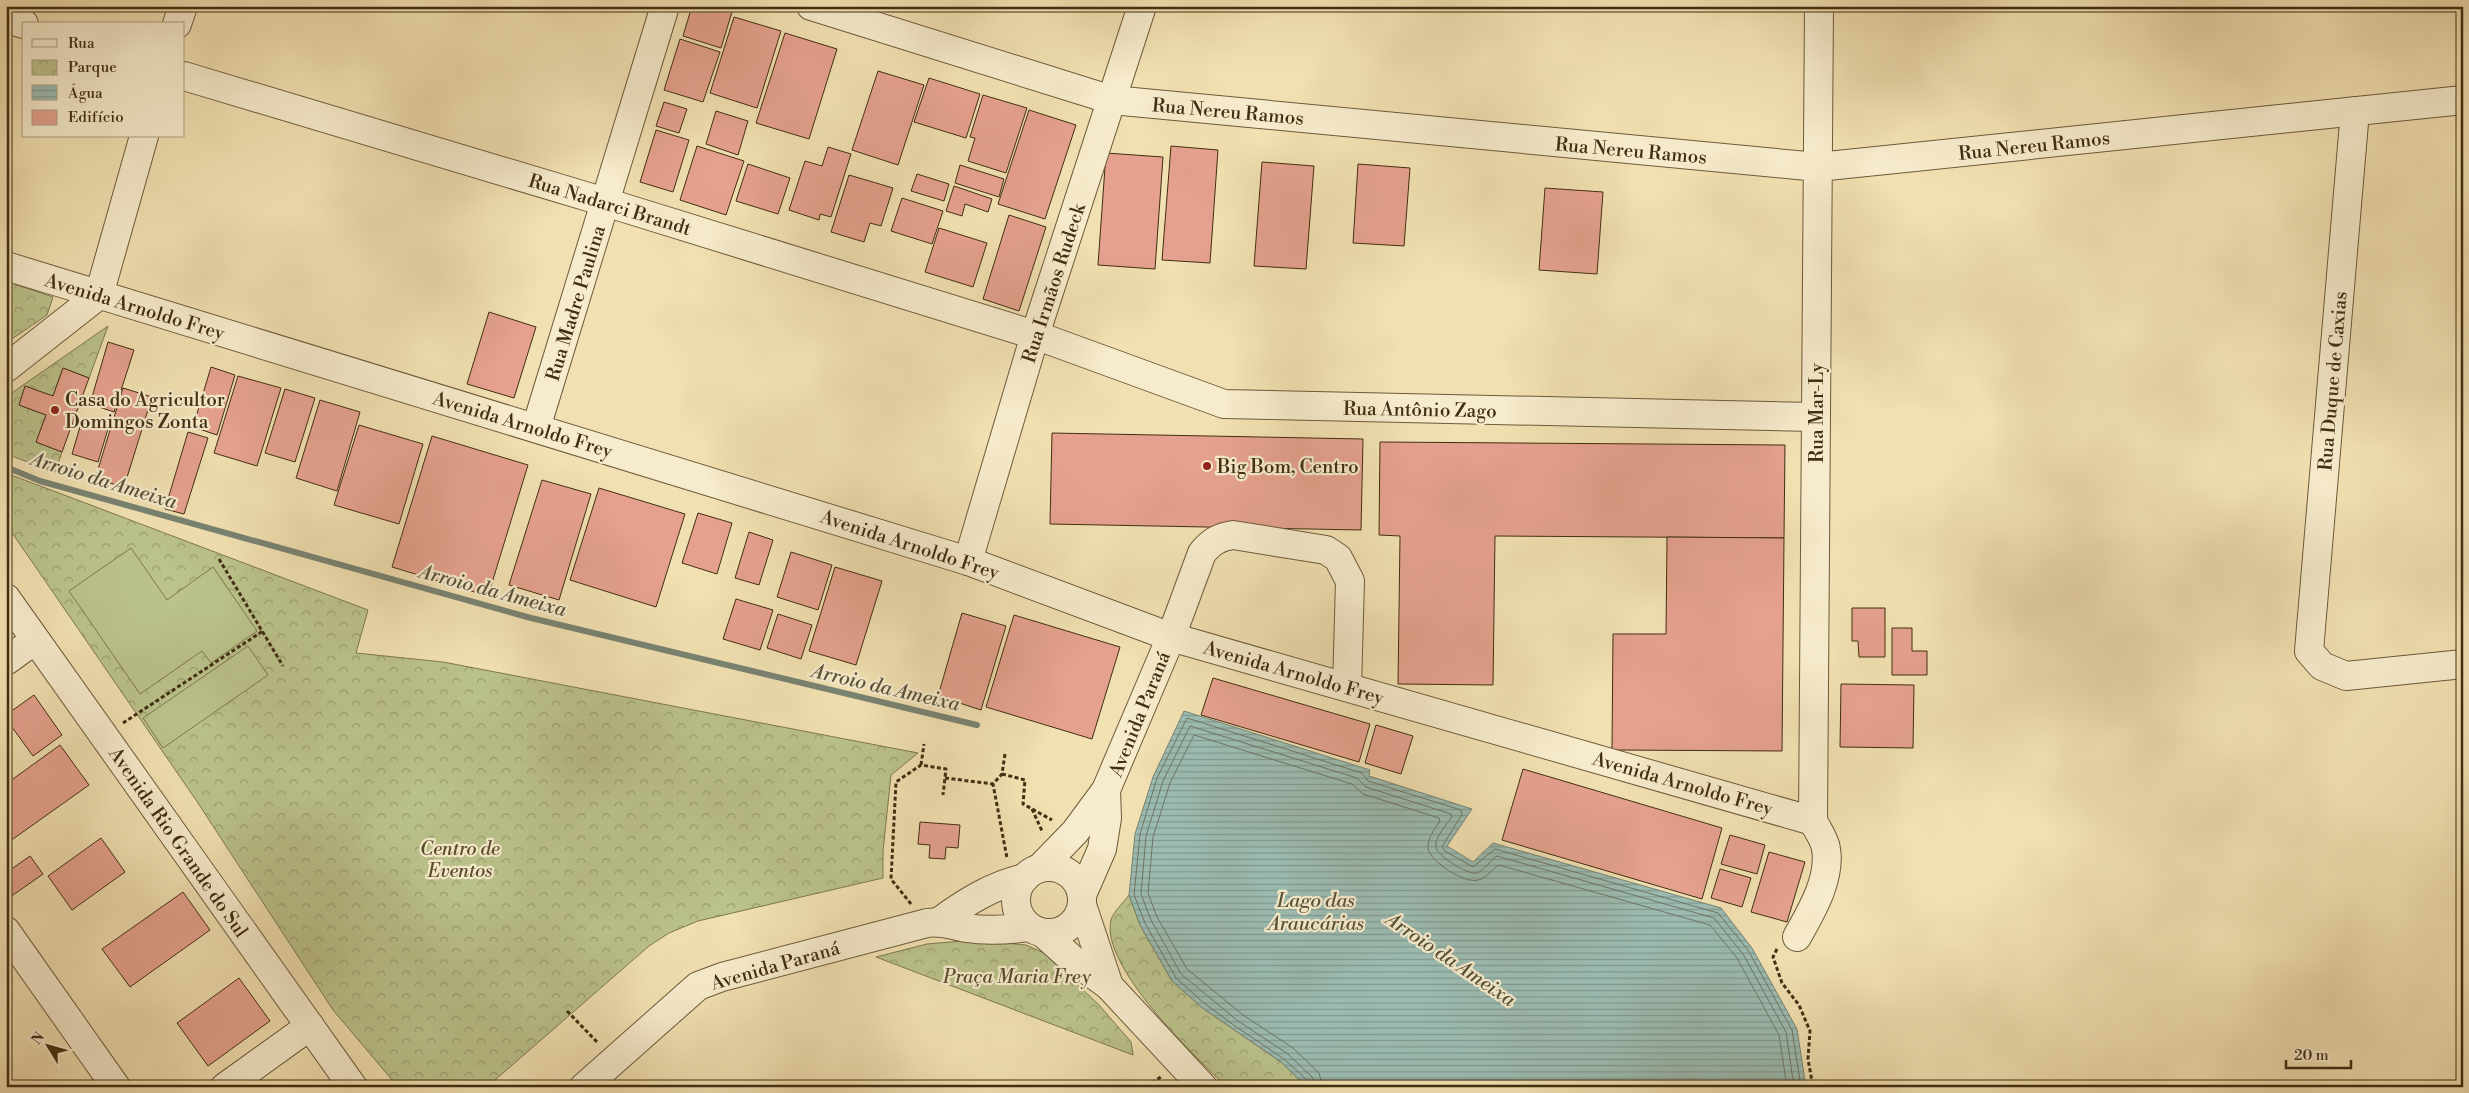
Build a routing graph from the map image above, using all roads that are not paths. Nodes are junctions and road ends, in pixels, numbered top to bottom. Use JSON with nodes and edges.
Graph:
{"nodes":[{"id":1,"x":183,"y":6,"type":"edge"},
{"id":2,"x":665,"y":6,"type":"edge"},
{"id":3,"x":811,"y":6,"type":"edge"},
{"id":4,"x":1142,"y":6,"type":"edge"},
{"id":5,"x":1820,"y":6,"type":"edge"},
{"id":6,"x":6,"y":19,"type":"edge"},
{"id":7,"x":178,"y":22,"type":"edge"},
{"id":8,"x":22,"y":23,"type":"edge"},
{"id":9,"x":185,"y":76,"type":"edge"},
{"id":10,"x":1112,"y":100,"type":"junction"},
{"id":11,"x":2463,"y":100,"type":"edge"},
{"id":12,"x":2355,"y":111,"type":"junction"},
{"id":13,"x":143,"y":138,"type":"edge"},
{"id":14,"x":1818,"y":167,"type":"junction"},
{"id":15,"x":605,"y":202,"type":"junction"},
{"id":16,"x":6,"y":266,"type":"edge"},
{"id":17,"x":99,"y":295,"type":"junction"},
{"id":18,"x":1035,"y":335,"type":"junction"},
{"id":19,"x":6,"y":368,"type":"edge"},
{"id":20,"x":1816,"y":417,"type":"junction"},
{"id":21,"x":536,"y":428,"type":"junction"},
{"id":22,"x":968,"y":561,"type":"junction"},
{"id":23,"x":6,"y":598,"type":"edge"},
{"id":24,"x":1171,"y":637,"type":"junction"},
{"id":25,"x":35,"y":640,"type":"junction"},
{"id":26,"x":6,"y":661,"type":"edge"},
{"id":27,"x":2463,"y":664,"type":"edge"},
{"id":28,"x":1347,"y":687,"type":"junction"},
{"id":29,"x":1106,"y":790,"type":"junction"},
{"id":30,"x":1813,"y":821,"type":"junction"},
{"id":31,"x":1025,"y":876,"type":"junction"},
{"id":32,"x":1082,"y":900,"type":"junction"},
{"id":33,"x":934,"y":922,"type":"junction"},
{"id":34,"x":1036,"y":930,"type":"junction"},
{"id":35,"x":6,"y":931,"type":"edge"},
{"id":36,"x":1797,"y":937,"type":"road end"},
{"id":37,"x":1109,"y":986,"type":"junction"},
{"id":38,"x":310,"y":1026,"type":"junction"},
{"id":39,"x":116,"y":1087,"type":"edge"},
{"id":40,"x":225,"y":1087,"type":"edge"},
{"id":41,"x":353,"y":1087,"type":"edge"},
{"id":42,"x":584,"y":1087,"type":"edge"},
{"id":43,"x":1203,"y":1087,"type":"edge"}],
"edges":[{"from":1,"to":7,"type":"street"},
{"from":2,"to":15,"type":"street","name":"Rua Madre Paulina"},
{"from":3,"to":10,"type":"street","name":"Rua Nereu Ramos"},
{"from":4,"to":10,"type":"street","name":"Rua Irmãos Rudeck"},
{"from":5,"to":14,"type":"street","name":"Rua Mar-Ly"},
{"from":6,"to":8,"type":"street"},
{"from":9,"to":15,"type":"street","name":"Rua Nadarci Brandt"},
{"from":10,"to":14,"type":"street","name":"Rua Nereu Ramos"},
{"from":10,"to":18,"type":"street","name":"Rua Irmãos Rudeck"},
{"from":11,"to":12,"type":"street","name":"Rua Nereu Ramos"},
{"from":12,"to":14,"type":"street","name":"Rua Nereu Ramos"},
{"from":12,"to":27,"type":"street","name":"Rua Duque de Caxias"},
{"from":13,"to":17,"type":"street"},
{"from":14,"to":20,"type":"street","name":"Rua Mar-Ly"},
{"from":15,"to":18,"type":"street","name":"Rua Nadarci Brandt"},
{"from":15,"to":21,"type":"street","name":"Rua Madre Paulina"},
{"from":16,"to":17,"type":"street","name":"Avenida Arnoldo Frey"},
{"from":17,"to":19,"type":"street"},
{"from":17,"to":21,"type":"street","name":"Avenida Arnoldo Frey"},
{"from":18,"to":20,"type":"street","name":"Rua Antônio Zago"},
{"from":18,"to":22,"type":"street","name":"Rua Irmãos Rudeck"},
{"from":20,"to":30,"type":"street","name":"Rua Mar-Ly"},
{"from":21,"to":22,"type":"street","name":"Avenida Arnoldo Frey"},
{"from":22,"to":24,"type":"street","name":"Avenida Arnoldo Frey"},
{"from":23,"to":25,"type":"street","name":"Avenida Rio Grande do Sul"},
{"from":24,"to":28,"type":"street","name":"Avenida Arnoldo Frey"},
{"from":24,"to":28,"type":"street","name":"Avenida Paraná"},
{"from":24,"to":29,"type":"street","name":"Avenida Paraná"},
{"from":25,"to":26,"type":"street"},
{"from":25,"to":38,"type":"street","name":"Avenida Rio Grande do Sul"},
{"from":28,"to":30,"type":"street","name":"Avenida Arnoldo Frey"},
{"from":29,"to":31,"type":"street","name":"Avenida Paraná"},
{"from":29,"to":32,"type":"street","name":"Avenida Paraná"},
{"from":30,"to":36,"type":"street"},
{"from":31,"to":32,"type":"street"},
{"from":31,"to":33,"type":"street","name":"Avenida Paraná"},
{"from":31,"to":34,"type":"street","name":"Avenida Paraná"},
{"from":32,"to":34,"type":"street","name":"Avenida Paraná"},
{"from":32,"to":37,"type":"street"},
{"from":33,"to":34,"type":"street","name":"Avenida Paraná"},
{"from":33,"to":42,"type":"street","name":"Avenida Paraná"},
{"from":34,"to":37,"type":"street"},
{"from":35,"to":39,"type":"street"},
{"from":37,"to":43,"type":"street"},
{"from":38,"to":40,"type":"street"},
{"from":38,"to":41,"type":"street","name":"Avenida Rio Grande do Sul"}]}
